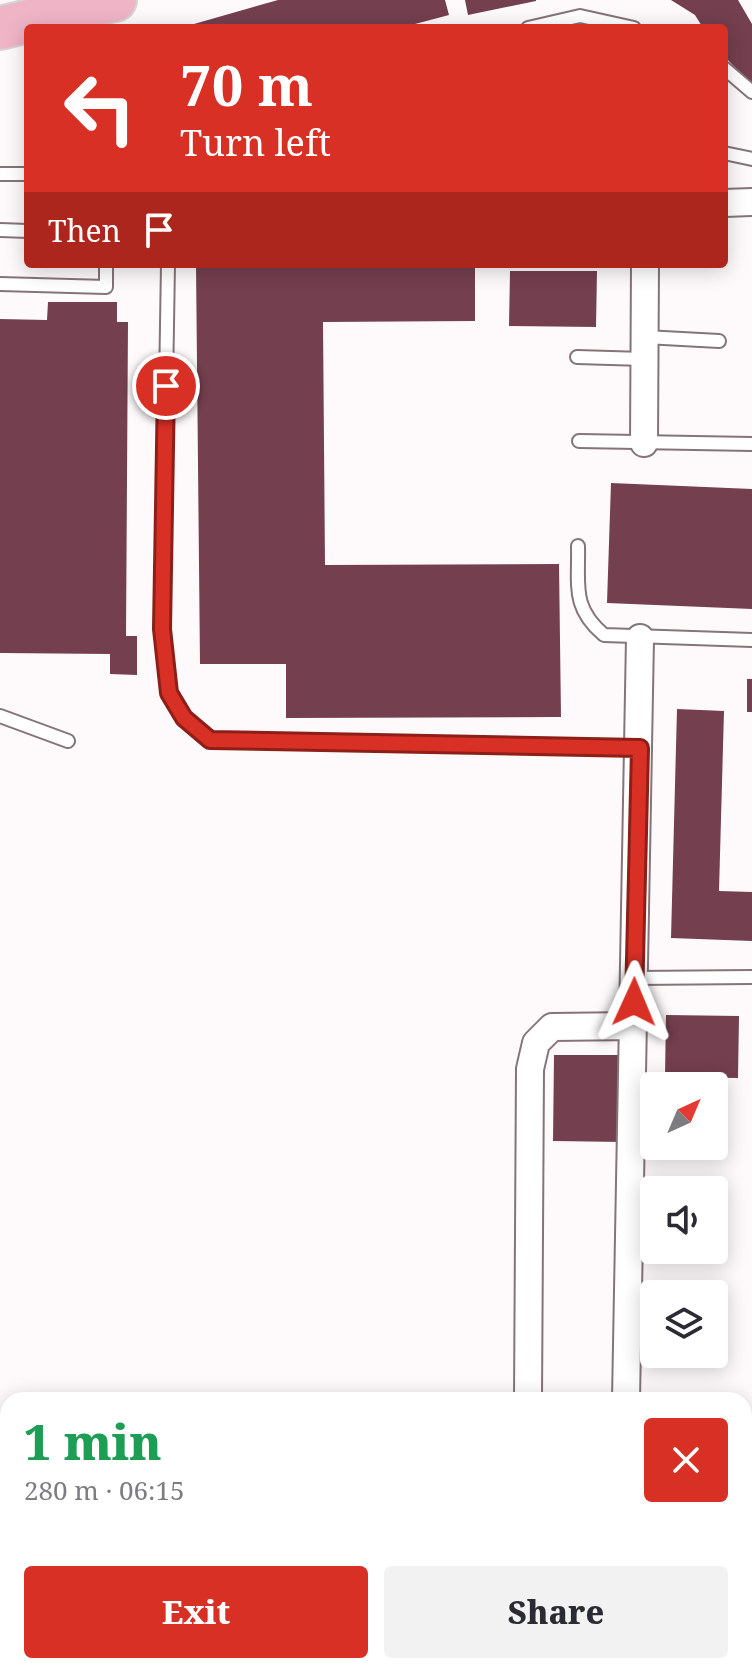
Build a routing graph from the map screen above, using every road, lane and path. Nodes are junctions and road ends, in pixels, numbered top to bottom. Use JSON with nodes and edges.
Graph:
{"nodes":[{"id":1,"x":115,"y":0,"type":"edge"},
{"id":2,"x":545,"y":24,"type":"edge"},
{"id":3,"x":616,"y":24,"type":"edge"},
{"id":4,"x":1,"y":30,"type":"edge"},
{"id":5,"x":728,"y":71,"type":"edge"},
{"id":6,"x":752,"y":92,"type":"edge"},
{"id":7,"x":728,"y":154,"type":"edge"},
{"id":8,"x":752,"y":159,"type":"edge"},
{"id":9,"x":0,"y":174,"type":"edge"},
{"id":10,"x":24,"y":174,"type":"edge"},
{"id":11,"x":752,"y":202,"type":"edge"},
{"id":12,"x":728,"y":203,"type":"edge"},
{"id":13,"x":0,"y":230,"type":"edge"},
{"id":14,"x":24,"y":231,"type":"edge"},
{"id":15,"x":106,"y":268,"type":"edge"},
{"id":16,"x":168,"y":268,"type":"edge"},
{"id":17,"x":645,"y":268,"type":"edge"},
{"id":18,"x":0,"y":284,"type":"edge"},
{"id":19,"x":719,"y":341,"type":"dead end"},
{"id":20,"x":645,"y":348,"type":"junction"},
{"id":21,"x":577,"y":357,"type":"dead end"},
{"id":22,"x":579,"y":441,"type":"dead end"},
{"id":23,"x":644,"y":443,"type":"junction"},
{"id":24,"x":752,"y":444,"type":"edge"},
{"id":25,"x":578,"y":546,"type":"dead end"},
{"id":26,"x":640,"y":638,"type":"junction"},
{"id":27,"x":752,"y":640,"type":"edge"},
{"id":28,"x":0,"y":716,"type":"edge"},
{"id":29,"x":68,"y":741,"type":"dead end"},
{"id":30,"x":640,"y":748,"type":"junction"},
{"id":31,"x":752,"y":977,"type":"edge"},
{"id":32,"x":635,"y":978,"type":"junction"},
{"id":33,"x":634,"y":1026,"type":"junction"},
{"id":34,"x":528,"y":1392,"type":"edge"},
{"id":35,"x":626,"y":1392,"type":"edge"}],
"edges":[{"from":1,"to":4,"type":"main road"},
{"from":2,"to":3,"type":"lane"},
{"from":5,"to":6,"type":"lane"},
{"from":7,"to":8,"type":"lane"},
{"from":9,"to":10,"type":"lane"},
{"from":11,"to":12,"type":"street"},
{"from":13,"to":14,"type":"lane"},
{"from":15,"to":18,"type":"lane"},
{"from":16,"to":30,"type":"lane"},
{"from":17,"to":20,"type":"street"},
{"from":19,"to":20,"type":"lane"},
{"from":20,"to":21,"type":"lane"},
{"from":20,"to":23,"type":"street"},
{"from":22,"to":23,"type":"lane"},
{"from":23,"to":24,"type":"lane"},
{"from":25,"to":26,"type":"lane"},
{"from":26,"to":27,"type":"lane"},
{"from":26,"to":30,"type":"street"},
{"from":28,"to":29,"type":"lane"},
{"from":30,"to":32,"type":"street"},
{"from":31,"to":32,"type":"lane"},
{"from":32,"to":33,"type":"street"},
{"from":33,"to":34,"type":"street"},
{"from":33,"to":35,"type":"street"}]}
